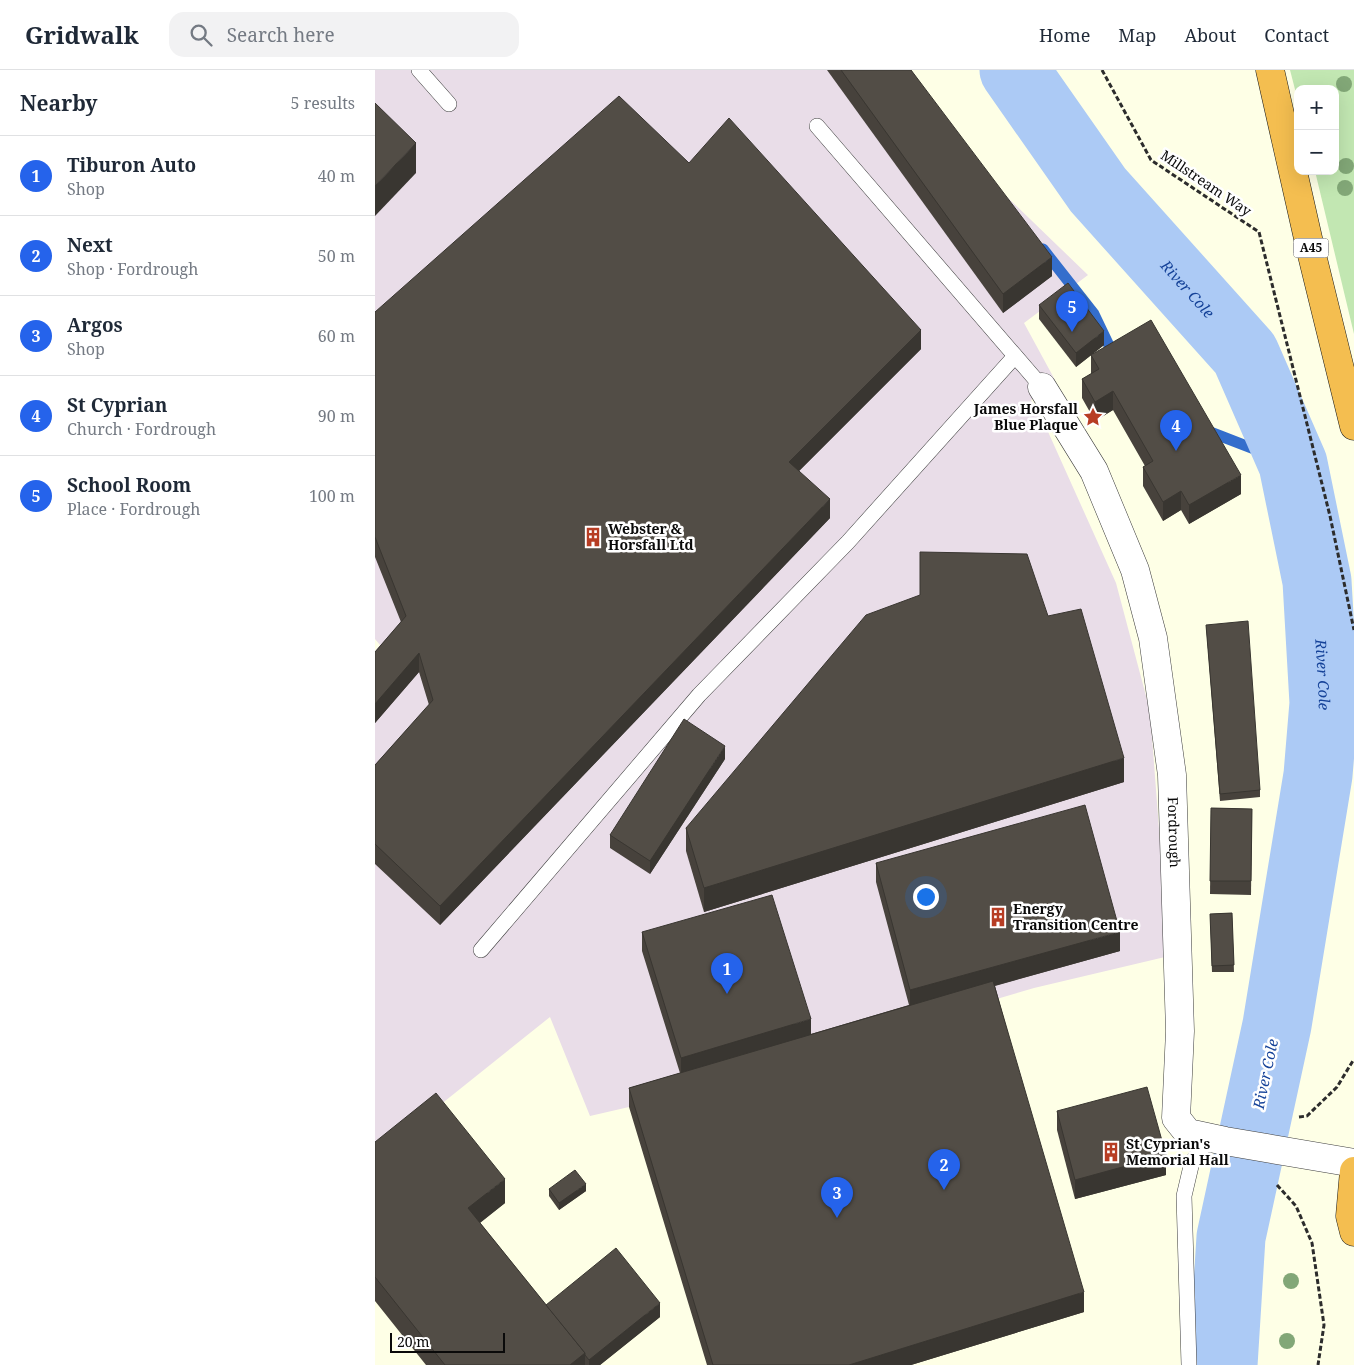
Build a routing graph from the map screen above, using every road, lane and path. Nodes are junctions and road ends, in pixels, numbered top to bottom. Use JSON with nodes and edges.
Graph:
{"nodes":[{"id":1,"x":419,"y":70,"type":"edge"},
{"id":2,"x":1102,"y":70,"type":"edge"},
{"id":3,"x":1269,"y":70,"type":"edge"},
{"id":4,"x":449,"y":104,"type":"dead end"},
{"id":5,"x":817,"y":126,"type":"dead end"},
{"id":6,"x":1015,"y":356,"type":"junction"},
{"id":7,"x":1042,"y":387,"type":"joint"},
{"id":8,"x":1354,"y":426,"type":"edge"},
{"id":9,"x":1354,"y":630,"type":"edge"},
{"id":10,"x":481,"y":950,"type":"dead end"},
{"id":11,"x":1354,"y":1059,"type":"edge"},
{"id":12,"x":1291,"y":1117,"type":"dead end"},
{"id":13,"x":1217,"y":1139,"type":"junction"},
{"id":14,"x":1354,"y":1163,"type":"edge"},
{"id":15,"x":1354,"y":1171,"type":"edge"},
{"id":16,"x":1272,"y":1180,"type":"dead end"},
{"id":17,"x":1354,"y":1232,"type":"edge"},
{"id":18,"x":1189,"y":1365,"type":"edge"},
{"id":19,"x":1319,"y":1365,"type":"edge"}],
"edges":[{"from":1,"to":4,"type":"lane"},
{"from":2,"to":9,"type":"path","name":"Millstream Way"},
{"from":3,"to":8,"type":"highway","number":"A45"},
{"from":5,"to":6,"type":"lane"},
{"from":6,"to":7,"type":"lane"},
{"from":6,"to":10,"type":"lane"},
{"from":7,"to":13,"type":"street","name":"Fordrough"},
{"from":11,"to":12,"type":"path"},
{"from":13,"to":14,"type":"street","name":"Fordrough"},
{"from":13,"to":18,"type":"lane"},
{"from":15,"to":17,"type":"highway"},
{"from":16,"to":19,"type":"path"}]}
